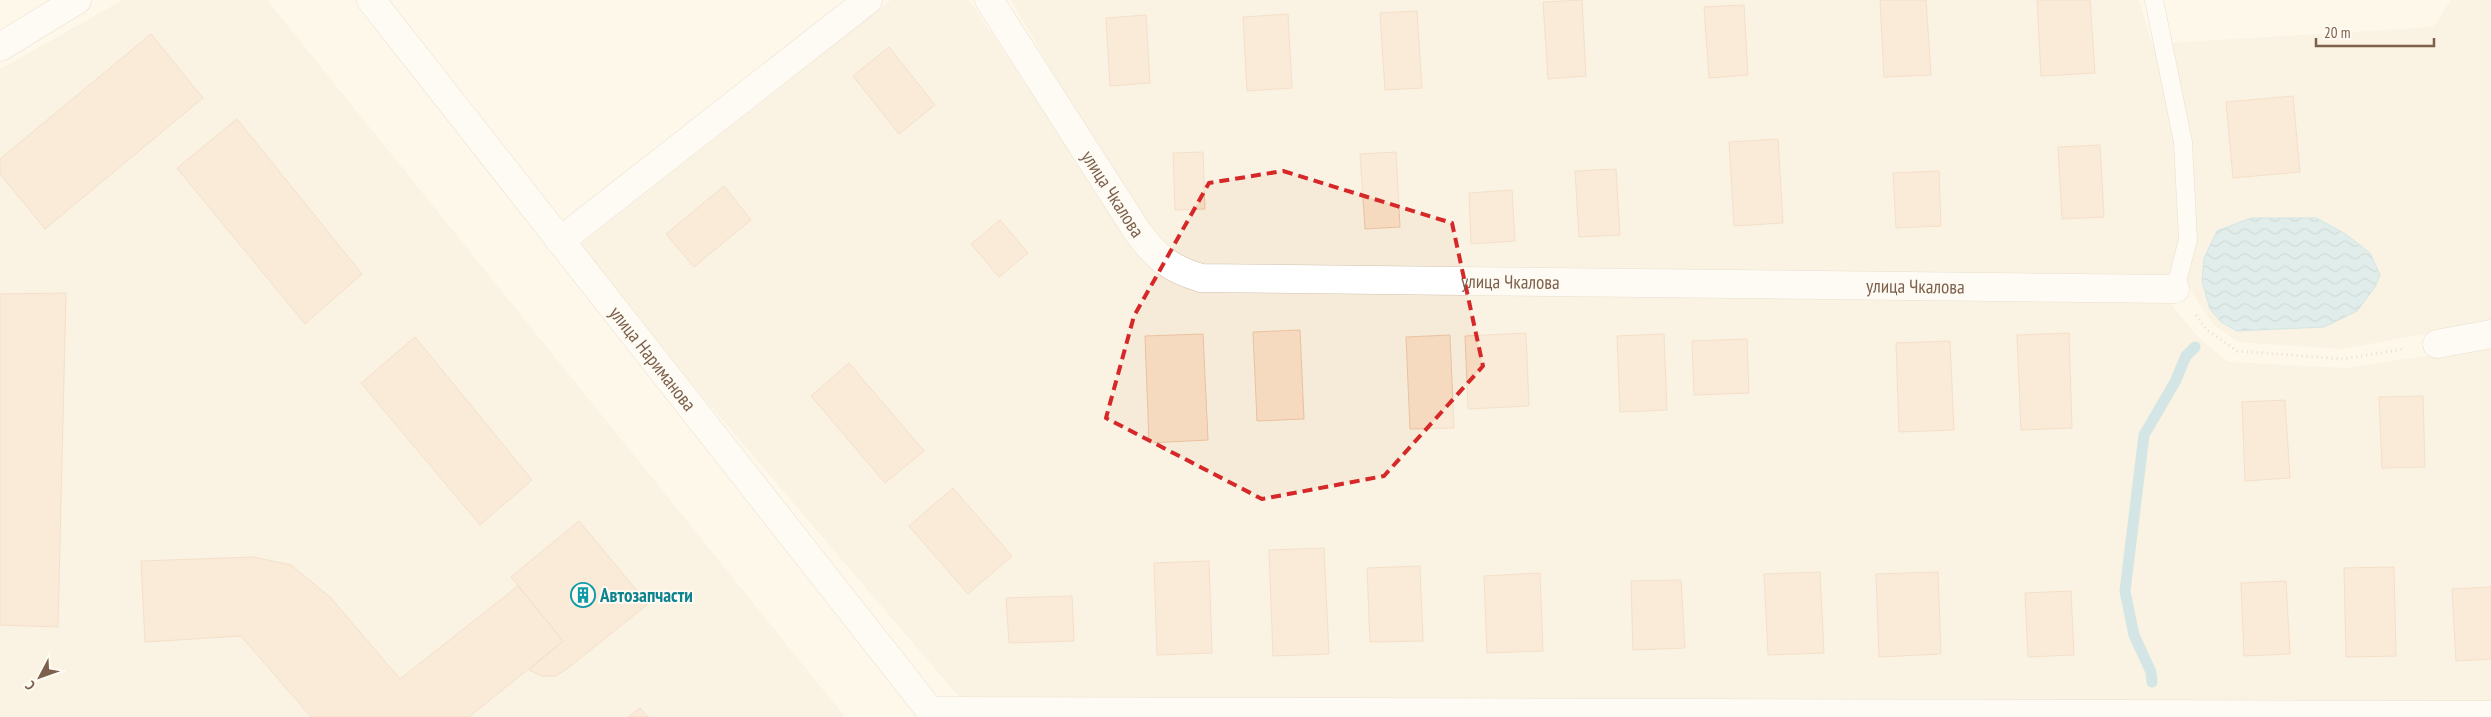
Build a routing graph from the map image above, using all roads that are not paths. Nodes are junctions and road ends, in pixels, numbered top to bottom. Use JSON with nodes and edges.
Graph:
{"nodes":[{"id":1,"x":77,"y":0,"type":"edge"},
{"id":2,"x":371,"y":0,"type":"edge"},
{"id":3,"x":868,"y":0,"type":"edge"},
{"id":4,"x":989,"y":0,"type":"edge"},
{"id":5,"x":2154,"y":0,"type":"edge"},
{"id":6,"x":0,"y":47,"type":"edge"},
{"id":7,"x":560,"y":241,"type":"junction"},
{"id":8,"x":2175,"y":289,"type":"joint"},
{"id":9,"x":2491,"y":334,"type":"edge"},
{"id":10,"x":2437,"y":344,"type":"road end"},
{"id":11,"x":933,"y":714,"type":"edge"},
{"id":12,"x":2491,"y":715,"type":"edge"}],
"edges":[{"from":1,"to":6,"type":"street"},
{"from":2,"to":7,"type":"street","name":"улица Нариманова"},
{"from":3,"to":7,"type":"street"},
{"from":4,"to":8,"type":"street","name":"улица Чкалова"},
{"from":5,"to":8,"type":"lane"},
{"from":7,"to":11,"type":"street","name":"улица Нариманова"},
{"from":9,"to":10,"type":"street"},
{"from":11,"to":12,"type":"street"}]}
